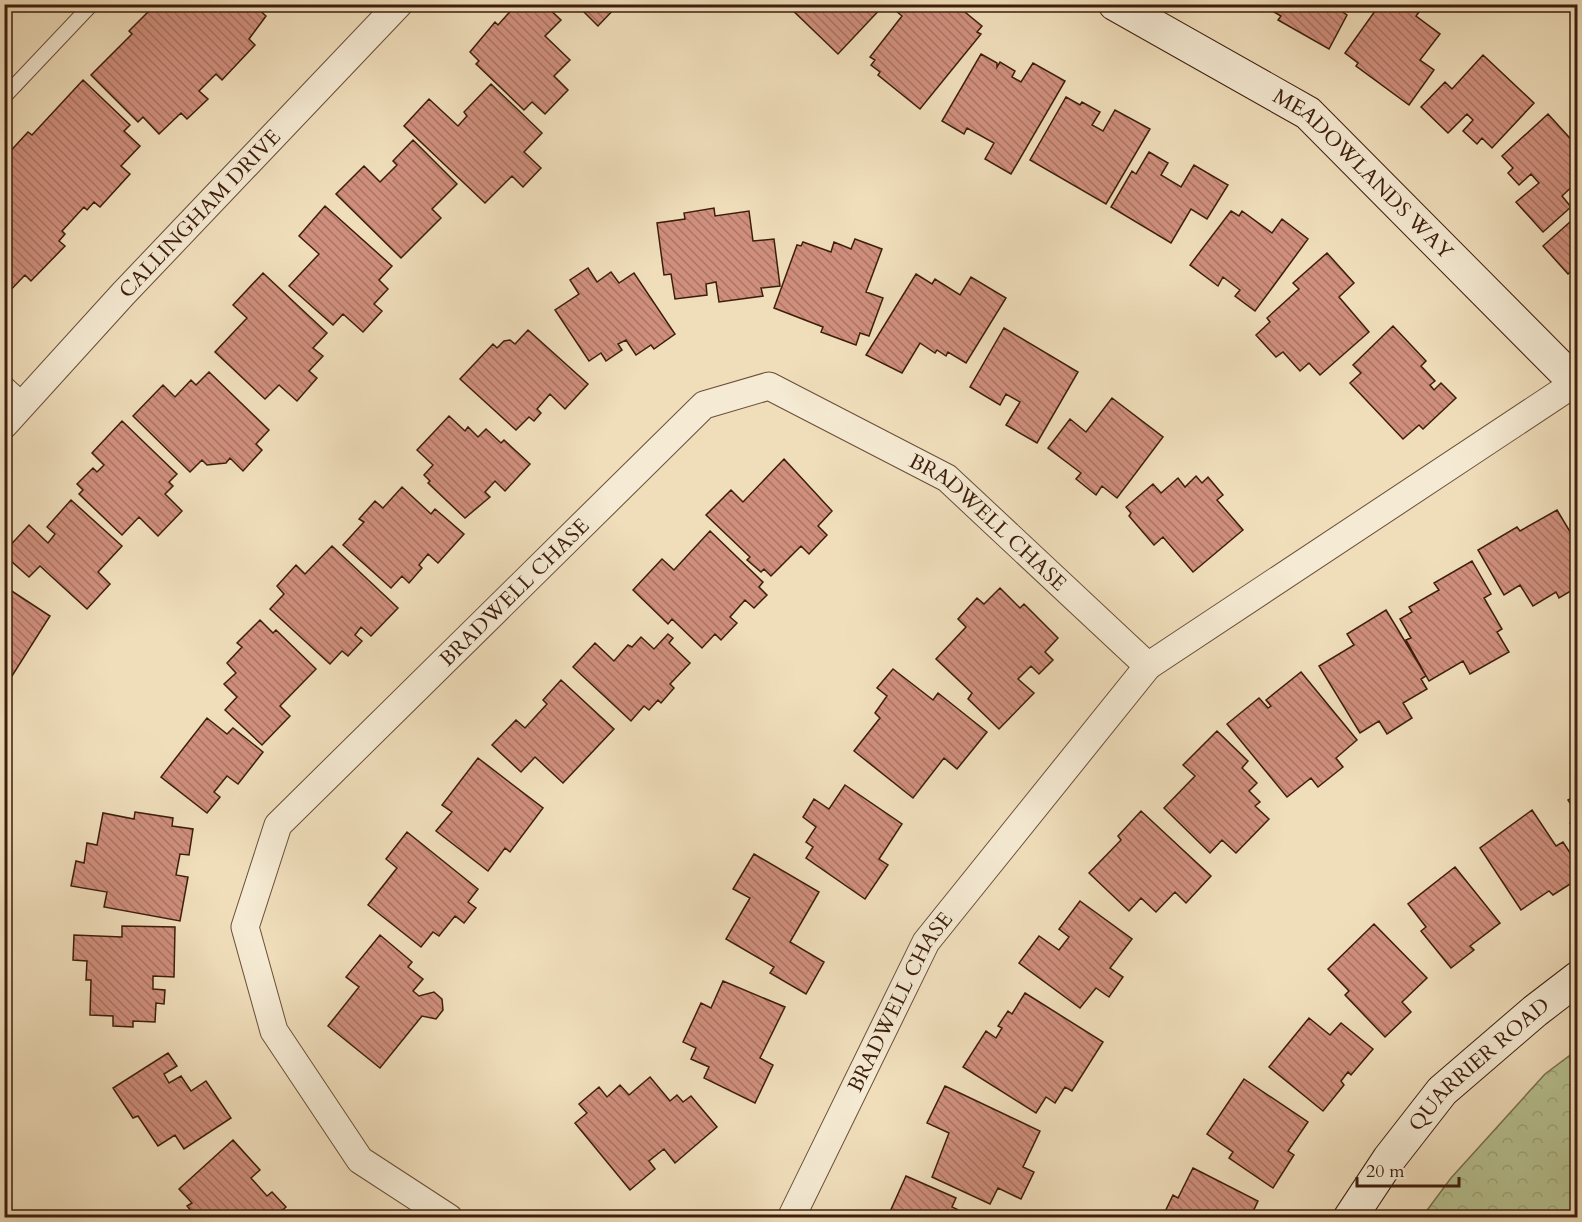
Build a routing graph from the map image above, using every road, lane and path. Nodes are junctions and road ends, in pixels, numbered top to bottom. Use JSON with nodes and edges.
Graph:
{"nodes":[{"id":1,"x":92,"y":4,"type":"edge"},
{"id":2,"x":399,"y":4,"type":"edge"},
{"id":3,"x":1115,"y":4,"type":"edge"},
{"id":4,"x":4,"y":97,"type":"edge"},
{"id":5,"x":4,"y":382,"type":"edge"},
{"id":6,"x":1577,"y":384,"type":"edge"},
{"id":7,"x":26,"y":402,"type":"junction"},
{"id":8,"x":4,"y":425,"type":"edge"},
{"id":9,"x":1148,"y":666,"type":"junction"},
{"id":10,"x":1578,"y":978,"type":"edge"},
{"id":11,"x":449,"y":1218,"type":"edge"},
{"id":12,"x":791,"y":1218,"type":"edge"},
{"id":13,"x":1350,"y":1218,"type":"edge"}],
"edges":[{"from":1,"to":4,"type":"lane"},
{"from":2,"to":7,"type":"street","name":"CALLINGHAM DRIVE"},
{"from":3,"to":6,"type":"street","name":"MEADOWLANDS WAY"},
{"from":5,"to":7,"type":"lane"},
{"from":6,"to":9,"type":"street","name":"BRADWELL CHASE"},
{"from":7,"to":8,"type":"street","name":"CALLINGHAM DRIVE"},
{"from":9,"to":11,"type":"street","name":"BRADWELL CHASE"},
{"from":9,"to":12,"type":"street","name":"BRADWELL CHASE"},
{"from":10,"to":13,"type":"street","name":"QUARRIER ROAD"}]}
